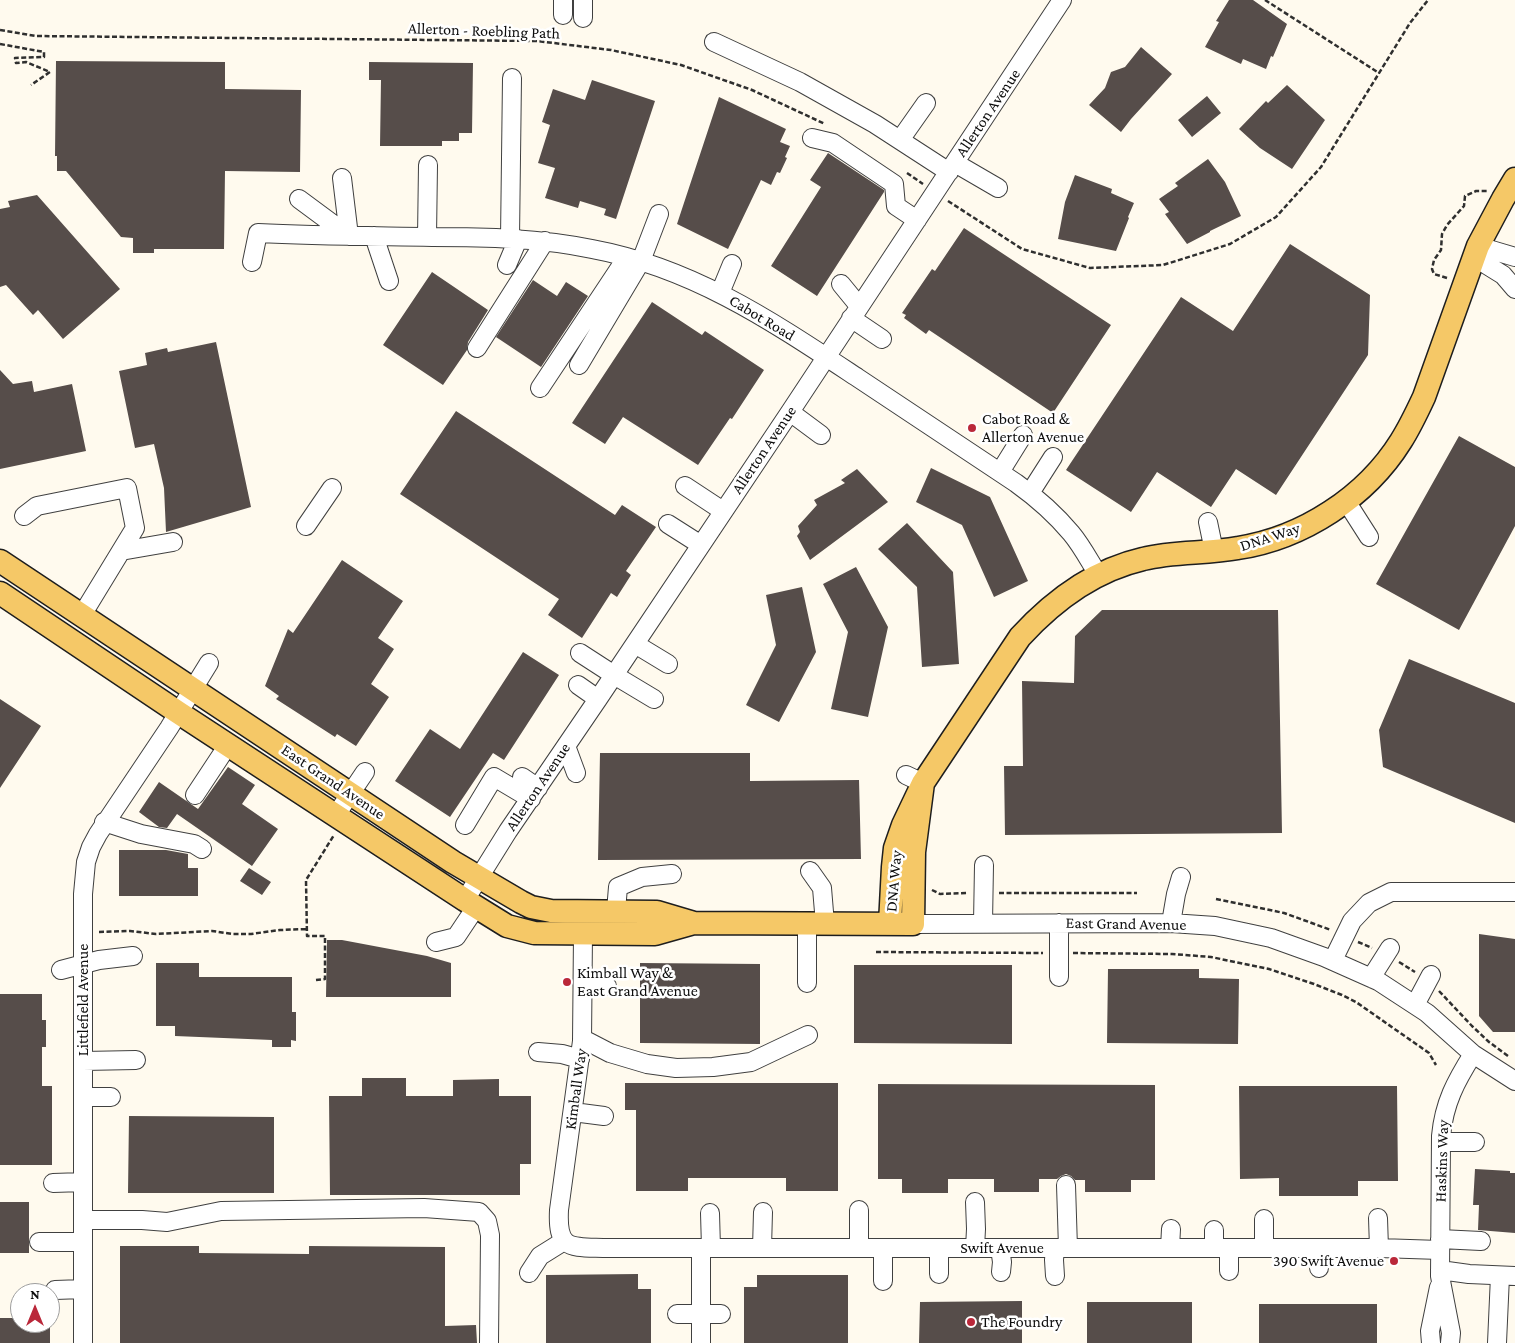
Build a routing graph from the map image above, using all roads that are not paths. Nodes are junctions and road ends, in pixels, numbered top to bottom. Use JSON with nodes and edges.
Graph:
{"nodes":[{"id":1,"x":583,"y":0,"type":"edge"},
{"id":2,"x":1062,"y":0,"type":"edge"},
{"id":3,"x":583,"y":18,"type":"dead end"},
{"id":4,"x":714,"y":42,"type":"dead end"},
{"id":5,"x":512,"y":78,"type":"dead end"},
{"id":6,"x":926,"y":103,"type":"dead end"},
{"id":7,"x":812,"y":138,"type":"dead end"},
{"id":8,"x":900,"y":140,"type":"junction"},
{"id":9,"x":428,"y":165,"type":"dead end"},
{"id":10,"x":952,"y":167,"type":"junction"},
{"id":11,"x":342,"y":178,"type":"dead end"},
{"id":12,"x":1512,"y":184,"type":"edge"},
{"id":13,"x":998,"y":188,"type":"dead end"},
{"id":14,"x":299,"y":199,"type":"dead end"},
{"id":15,"x":659,"y":214,"type":"dead end"},
{"id":16,"x":917,"y":220,"type":"junction"},
{"id":17,"x":349,"y":236,"type":"junction"},
{"id":18,"x":374,"y":236,"type":"junction"},
{"id":19,"x":427,"y":237,"type":"junction"},
{"id":20,"x":514,"y":238,"type":"junction"},
{"id":21,"x":545,"y":241,"type":"junction"},
{"id":22,"x":1476,"y":252,"type":"junction"},
{"id":23,"x":1515,"y":257,"type":"edge"},
{"id":24,"x":634,"y":259,"type":"junction"},
{"id":25,"x":252,"y":262,"type":"dead end"},
{"id":26,"x":732,"y":264,"type":"dead end"},
{"id":27,"x":508,"y":266,"type":"dead end"},
{"id":28,"x":389,"y":281,"type":"dead end"},
{"id":29,"x":841,"y":284,"type":"dead end"},
{"id":30,"x":1515,"y":289,"type":"edge"},
{"id":31,"x":720,"y":293,"type":"junction"},
{"id":32,"x":856,"y":312,"type":"junction"},
{"id":33,"x":882,"y":338,"type":"dead end"},
{"id":34,"x":478,"y":348,"type":"dead end"},
{"id":35,"x":826,"y":357,"type":"junction"},
{"id":36,"x":579,"y":365,"type":"dead end"},
{"id":37,"x":540,"y":388,"type":"dead end"},
{"id":38,"x":790,"y":412,"type":"junction"},
{"id":39,"x":1023,"y":434,"type":"dead end"},
{"id":40,"x":820,"y":435,"type":"dead end"},
{"id":41,"x":1053,"y":458,"type":"dead end"},
{"id":42,"x":1000,"y":472,"type":"junction"},
{"id":43,"x":685,"y":486,"type":"dead end"},
{"id":44,"x":332,"y":488,"type":"dead end"},
{"id":45,"x":1030,"y":493,"type":"junction"},
{"id":46,"x":1346,"y":501,"type":"junction"},
{"id":47,"x":723,"y":511,"type":"junction"},
{"id":48,"x":24,"y":516,"type":"dead end"},
{"id":49,"x":1208,"y":522,"type":"dead end"},
{"id":50,"x":668,"y":524,"type":"dead end"},
{"id":51,"x":306,"y":526,"type":"dead end"},
{"id":52,"x":1368,"y":537,"type":"dead end"},
{"id":53,"x":173,"y":542,"type":"dead end"},
{"id":54,"x":701,"y":545,"type":"junction"},
{"id":55,"x":121,"y":551,"type":"junction"},
{"id":56,"x":1214,"y":551,"type":"junction"},
{"id":57,"x":0,"y":561,"type":"edge"},
{"id":58,"x":1099,"y":576,"type":"junction"},
{"id":59,"x":0,"y":593,"type":"edge"},
{"id":60,"x":82,"y":615,"type":"junction"},
{"id":61,"x":635,"y":644,"type":"junction"},
{"id":62,"x":580,"y":653,"type":"dead end"},
{"id":63,"x":209,"y":663,"type":"dead end"},
{"id":64,"x":668,"y":664,"type":"dead end"},
{"id":65,"x":614,"y":675,"type":"junction"},
{"id":66,"x":578,"y":685,"type":"dead end"},
{"id":67,"x":193,"y":688,"type":"junction"},
{"id":68,"x":598,"y":699,"type":"junction"},
{"id":69,"x":654,"y":699,"type":"dead end"},
{"id":70,"x":179,"y":712,"type":"junction"},
{"id":71,"x":228,"y":745,"type":"junction"},
{"id":72,"x":566,"y":746,"type":"junction"},
{"id":73,"x":365,"y":772,"type":"dead end"},
{"id":74,"x":576,"y":773,"type":"dead end"},
{"id":75,"x":522,"y":777,"type":"dead end"},
{"id":76,"x":914,"y":779,"type":"junction"},
{"id":77,"x":534,"y":793,"type":"junction"},
{"id":78,"x":351,"y":794,"type":"junction"},
{"id":79,"x":195,"y":795,"type":"dead end"},
{"id":80,"x":340,"y":818,"type":"junction"},
{"id":81,"x":104,"y":822,"type":"junction"},
{"id":82,"x":465,"y":825,"type":"dead end"},
{"id":83,"x":202,"y":849,"type":"dead end"},
{"id":84,"x":984,"y":865,"type":"dead end"},
{"id":85,"x":810,"y":871,"type":"dead end"},
{"id":86,"x":672,"y":874,"type":"dead end"},
{"id":87,"x":479,"y":877,"type":"junction"},
{"id":88,"x":1181,"y":877,"type":"dead end"},
{"id":89,"x":1515,"y":892,"type":"edge"},
{"id":90,"x":470,"y":903,"type":"junction"},
{"id":91,"x":616,"y":911,"type":"junction"},
{"id":92,"x":694,"y":923,"type":"junction"},
{"id":93,"x":984,"y":923,"type":"junction"},
{"id":94,"x":1059,"y":923,"type":"junction"},
{"id":95,"x":1171,"y":923,"type":"junction"},
{"id":96,"x":816,"y":924,"type":"junction"},
{"id":97,"x":890,"y":924,"type":"junction"},
{"id":98,"x":913,"y":924,"type":"junction"},
{"id":99,"x":583,"y":934,"type":"junction"},
{"id":100,"x":436,"y":942,"type":"dead end"},
{"id":101,"x":1390,"y":948,"type":"dead end"},
{"id":102,"x":133,"y":956,"type":"dead end"},
{"id":103,"x":1333,"y":960,"type":"junction"},
{"id":104,"x":83,"y":964,"type":"junction"},
{"id":105,"x":61,"y":970,"type":"dead end"},
{"id":106,"x":1431,"y":975,"type":"dead end"},
{"id":107,"x":1059,"y":977,"type":"dead end"},
{"id":108,"x":1371,"y":978,"type":"junction"},
{"id":109,"x":807,"y":983,"type":"dead end"},
{"id":110,"x":583,"y":986,"type":"junction"},
{"id":111,"x":607,"y":986,"type":"dead end"},
{"id":112,"x":1415,"y":1005,"type":"junction"},
{"id":113,"x":808,"y":1035,"type":"dead end"},
{"id":114,"x":583,"y":1039,"type":"junction"},
{"id":115,"x":538,"y":1052,"type":"dead end"},
{"id":116,"x":1473,"y":1054,"type":"junction"},
{"id":117,"x":580,"y":1059,"type":"junction"},
{"id":118,"x":136,"y":1060,"type":"dead end"},
{"id":119,"x":83,"y":1061,"type":"junction"},
{"id":120,"x":1512,"y":1075,"type":"edge"},
{"id":121,"x":83,"y":1097,"type":"junction"},
{"id":122,"x":111,"y":1097,"type":"dead end"},
{"id":123,"x":573,"y":1112,"type":"junction"},
{"id":124,"x":604,"y":1116,"type":"dead end"},
{"id":125,"x":1441,"y":1142,"type":"junction"},
{"id":126,"x":1475,"y":1142,"type":"dead end"},
{"id":127,"x":83,"y":1182,"type":"junction"},
{"id":128,"x":53,"y":1183,"type":"dead end"},
{"id":129,"x":1066,"y":1185,"type":"dead end"},
{"id":130,"x":975,"y":1202,"type":"dead end"},
{"id":131,"x":858,"y":1210,"type":"dead end"},
{"id":132,"x":763,"y":1212,"type":"dead end"},
{"id":133,"x":710,"y":1213,"type":"dead end"},
{"id":134,"x":1378,"y":1218,"type":"dead end"},
{"id":135,"x":1264,"y":1219,"type":"dead end"},
{"id":136,"x":83,"y":1220,"type":"junction"},
{"id":137,"x":1171,"y":1229,"type":"dead end"},
{"id":138,"x":1214,"y":1230,"type":"dead end"},
{"id":139,"x":564,"y":1241,"type":"junction"},
{"id":140,"x":39,"y":1242,"type":"dead end"},
{"id":141,"x":83,"y":1242,"type":"junction"},
{"id":142,"x":1482,"y":1242,"type":"dead end"},
{"id":143,"x":1440,"y":1244,"type":"junction"},
{"id":144,"x":706,"y":1248,"type":"junction"},
{"id":145,"x":762,"y":1248,"type":"junction"},
{"id":146,"x":860,"y":1248,"type":"junction"},
{"id":147,"x":883,"y":1248,"type":"junction"},
{"id":148,"x":939,"y":1248,"type":"junction"},
{"id":149,"x":975,"y":1248,"type":"junction"},
{"id":150,"x":1000,"y":1248,"type":"junction"},
{"id":151,"x":1061,"y":1248,"type":"junction"},
{"id":152,"x":1170,"y":1248,"type":"junction"},
{"id":153,"x":1222,"y":1248,"type":"junction"},
{"id":154,"x":1264,"y":1248,"type":"junction"},
{"id":155,"x":1318,"y":1248,"type":"junction"},
{"id":156,"x":1379,"y":1248,"type":"junction"},
{"id":157,"x":1319,"y":1268,"type":"dead end"},
{"id":158,"x":1229,"y":1271,"type":"dead end"},
{"id":159,"x":1001,"y":1272,"type":"dead end"},
{"id":160,"x":1440,"y":1273,"type":"junction"},
{"id":161,"x":529,"y":1274,"type":"dead end"},
{"id":162,"x":939,"y":1274,"type":"dead end"},
{"id":163,"x":1055,"y":1276,"type":"dead end"},
{"id":164,"x":1507,"y":1276,"type":"edge"},
{"id":165,"x":883,"y":1281,"type":"dead end"},
{"id":166,"x":83,"y":1289,"type":"junction"},
{"id":167,"x":60,"y":1290,"type":"edge"},
{"id":168,"x":677,"y":1314,"type":"dead end"},
{"id":169,"x":701,"y":1314,"type":"junction"},
{"id":170,"x":721,"y":1314,"type":"dead end"},
{"id":171,"x":83,"y":1343,"type":"edge"},
{"id":172,"x":489,"y":1343,"type":"edge"},
{"id":173,"x":701,"y":1343,"type":"edge"},
{"id":174,"x":1431,"y":1343,"type":"edge"},
{"id":175,"x":1450,"y":1343,"type":"edge"},
{"id":176,"x":1497,"y":1343,"type":"edge"}],
"edges":[{"from":1,"to":3,"type":"street"},
{"from":2,"to":10,"type":"street","name":"Allerton Avenue"},
{"from":4,"to":8,"type":"street"},
{"from":5,"to":20,"type":"street"},
{"from":6,"to":8,"type":"street"},
{"from":7,"to":16,"type":"street"},
{"from":8,"to":10,"type":"street"},
{"from":9,"to":19,"type":"street"},
{"from":10,"to":13,"type":"street"},
{"from":10,"to":16,"type":"street","name":"Allerton Avenue"},
{"from":11,"to":17,"type":"street"},
{"from":12,"to":22,"type":"main road","name":"DNA Way"},
{"from":14,"to":17,"type":"street"},
{"from":15,"to":24,"type":"street"},
{"from":16,"to":32,"type":"street","name":"Allerton Avenue"},
{"from":17,"to":18,"type":"street","name":"Cabot Road"},
{"from":17,"to":25,"type":"street","name":"Cabot Road"},
{"from":18,"to":19,"type":"street","name":"Cabot Road"},
{"from":18,"to":28,"type":"street"},
{"from":19,"to":20,"type":"street","name":"Cabot Road"},
{"from":20,"to":21,"type":"street","name":"Cabot Road"},
{"from":20,"to":27,"type":"street"},
{"from":21,"to":24,"type":"street","name":"Cabot Road"},
{"from":21,"to":34,"type":"street"},
{"from":22,"to":23,"type":"street"},
{"from":22,"to":30,"type":"street"},
{"from":22,"to":46,"type":"main road","name":"DNA Way"},
{"from":24,"to":31,"type":"street","name":"Cabot Road"},
{"from":24,"to":36,"type":"street"},
{"from":24,"to":37,"type":"street"},
{"from":26,"to":31,"type":"street"},
{"from":29,"to":32,"type":"street"},
{"from":31,"to":35,"type":"street","name":"Cabot Road"},
{"from":32,"to":33,"type":"street"},
{"from":32,"to":35,"type":"street","name":"Allerton Avenue"},
{"from":35,"to":38,"type":"street","name":"Allerton Avenue"},
{"from":35,"to":42,"type":"street","name":"Cabot Road"},
{"from":38,"to":40,"type":"street"},
{"from":38,"to":47,"type":"street","name":"Allerton Avenue"},
{"from":39,"to":42,"type":"street"},
{"from":41,"to":45,"type":"street"},
{"from":42,"to":45,"type":"street","name":"Cabot Road"},
{"from":43,"to":47,"type":"street"},
{"from":44,"to":51,"type":"street"},
{"from":45,"to":58,"type":"street","name":"Cabot Road"},
{"from":46,"to":52,"type":"street"},
{"from":46,"to":56,"type":"main road","name":"DNA Way"},
{"from":47,"to":54,"type":"street","name":"Allerton Avenue"},
{"from":48,"to":55,"type":"street"},
{"from":49,"to":56,"type":"street"},
{"from":50,"to":54,"type":"street"},
{"from":53,"to":55,"type":"street"},
{"from":54,"to":61,"type":"street","name":"Allerton Avenue"},
{"from":55,"to":60,"type":"street"},
{"from":56,"to":58,"type":"main road","name":"DNA Way"},
{"from":57,"to":60,"type":"main road","name":"East Grand Avenue"},
{"from":58,"to":76,"type":"main road","name":"DNA Way"},
{"from":59,"to":70,"type":"main road","name":"East Grand Avenue"},
{"from":60,"to":67,"type":"main road","name":"East Grand Avenue"},
{"from":61,"to":64,"type":"street"},
{"from":61,"to":65,"type":"street","name":"Allerton Avenue"},
{"from":62,"to":65,"type":"street"},
{"from":63,"to":67,"type":"street","name":"Littlefield Avenue"},
{"from":65,"to":68,"type":"street","name":"Allerton Avenue"},
{"from":65,"to":69,"type":"street"},
{"from":66,"to":68,"type":"street"},
{"from":67,"to":70,"type":"street","name":"Littlefield Avenue"},
{"from":67,"to":78,"type":"main road","name":"East Grand Avenue"},
{"from":68,"to":72,"type":"street","name":"Allerton Avenue"},
{"from":70,"to":71,"type":"main road","name":"East Grand Avenue"},
{"from":70,"to":81,"type":"street","name":"Littlefield Avenue"},
{"from":71,"to":79,"type":"street"},
{"from":71,"to":80,"type":"main road","name":"East Grand Avenue"},
{"from":72,"to":74,"type":"street"},
{"from":72,"to":77,"type":"street","name":"Allerton Avenue"},
{"from":73,"to":78,"type":"street"},
{"from":75,"to":77,"type":"street"},
{"from":76,"to":97,"type":"main road","name":"DNA Way"},
{"from":76,"to":98,"type":"main road","name":"DNA Way"},
{"from":77,"to":82,"type":"street"},
{"from":77,"to":87,"type":"street","name":"Allerton Avenue"},
{"from":78,"to":80,"type":"street"},
{"from":78,"to":87,"type":"main road","name":"East Grand Avenue"},
{"from":80,"to":90,"type":"main road","name":"East Grand Avenue"},
{"from":81,"to":83,"type":"street"},
{"from":81,"to":104,"type":"street","name":"Littlefield Avenue"},
{"from":84,"to":93,"type":"street"},
{"from":85,"to":96,"type":"street"},
{"from":86,"to":91,"type":"street"},
{"from":87,"to":90,"type":"street","name":"Allerton Avenue"},
{"from":87,"to":91,"type":"main road","name":"East Grand Avenue"},
{"from":88,"to":95,"type":"street"},
{"from":89,"to":103,"type":"street"},
{"from":90,"to":99,"type":"main road","name":"East Grand Avenue"},
{"from":90,"to":100,"type":"street","name":"Allerton Avenue"},
{"from":91,"to":92,"type":"main road","name":"East Grand Avenue"},
{"from":92,"to":96,"type":"main road","name":"East Grand Avenue"},
{"from":92,"to":99,"type":"main road","name":"East Grand Avenue"},
{"from":93,"to":94,"type":"street","name":"East Grand Avenue"},
{"from":93,"to":98,"type":"street","name":"East Grand Avenue"},
{"from":94,"to":95,"type":"street","name":"East Grand Avenue"},
{"from":94,"to":107,"type":"street"},
{"from":95,"to":103,"type":"street","name":"East Grand Avenue"},
{"from":96,"to":97,"type":"main road","name":"East Grand Avenue"},
{"from":96,"to":109,"type":"street"},
{"from":97,"to":98,"type":"main road","name":"East Grand Avenue"},
{"from":99,"to":110,"type":"street","name":"Kimball Way"},
{"from":101,"to":108,"type":"street"},
{"from":102,"to":104,"type":"street"},
{"from":103,"to":108,"type":"street","name":"East Grand Avenue"},
{"from":104,"to":105,"type":"street"},
{"from":104,"to":119,"type":"street","name":"Littlefield Avenue"},
{"from":106,"to":112,"type":"street"},
{"from":108,"to":112,"type":"street","name":"East Grand Avenue"},
{"from":110,"to":111,"type":"street"},
{"from":110,"to":114,"type":"street","name":"Kimball Way"},
{"from":112,"to":116,"type":"street","name":"East Grand Avenue"},
{"from":113,"to":114,"type":"street"},
{"from":114,"to":117,"type":"street","name":"Kimball Way"},
{"from":115,"to":117,"type":"street"},
{"from":116,"to":120,"type":"street","name":"East Grand Avenue"},
{"from":116,"to":125,"type":"street","name":"Haskins Way"},
{"from":117,"to":123,"type":"street","name":"Kimball Way"},
{"from":118,"to":119,"type":"street"},
{"from":119,"to":121,"type":"street","name":"Littlefield Avenue"},
{"from":121,"to":122,"type":"street"},
{"from":121,"to":127,"type":"street","name":"Littlefield Avenue"},
{"from":123,"to":124,"type":"street"},
{"from":123,"to":139,"type":"street","name":"Kimball Way"},
{"from":125,"to":126,"type":"street"},
{"from":125,"to":143,"type":"street","name":"Haskins Way"},
{"from":127,"to":128,"type":"street"},
{"from":127,"to":136,"type":"street","name":"Littlefield Avenue"},
{"from":129,"to":151,"type":"street"},
{"from":130,"to":149,"type":"street"},
{"from":131,"to":146,"type":"street"},
{"from":132,"to":145,"type":"street"},
{"from":133,"to":144,"type":"street"},
{"from":134,"to":156,"type":"street"},
{"from":135,"to":154,"type":"street"},
{"from":136,"to":141,"type":"street","name":"Littlefield Avenue"},
{"from":136,"to":172,"type":"street"},
{"from":137,"to":152,"type":"street"},
{"from":138,"to":153,"type":"street"},
{"from":139,"to":144,"type":"street","name":"Swift Avenue"},
{"from":139,"to":161,"type":"street"},
{"from":140,"to":141,"type":"street"},
{"from":141,"to":166,"type":"street","name":"Littlefield Avenue"},
{"from":142,"to":143,"type":"street","name":"Swift Avenue"},
{"from":143,"to":156,"type":"street","name":"Swift Avenue"},
{"from":143,"to":160,"type":"street","name":"Haskins Way"},
{"from":144,"to":145,"type":"street","name":"Swift Avenue"},
{"from":144,"to":169,"type":"street"},
{"from":145,"to":146,"type":"street","name":"Swift Avenue"},
{"from":146,"to":147,"type":"street","name":"Swift Avenue"},
{"from":147,"to":148,"type":"street","name":"Swift Avenue"},
{"from":147,"to":165,"type":"street"},
{"from":148,"to":149,"type":"street","name":"Swift Avenue"},
{"from":148,"to":162,"type":"street"},
{"from":149,"to":150,"type":"street","name":"Swift Avenue"},
{"from":150,"to":151,"type":"street","name":"Swift Avenue"},
{"from":150,"to":159,"type":"street"},
{"from":151,"to":152,"type":"street","name":"Swift Avenue"},
{"from":151,"to":163,"type":"street"},
{"from":152,"to":153,"type":"street","name":"Swift Avenue"},
{"from":153,"to":154,"type":"street","name":"Swift Avenue"},
{"from":153,"to":158,"type":"street"},
{"from":154,"to":155,"type":"street","name":"Swift Avenue"},
{"from":155,"to":156,"type":"street","name":"Swift Avenue"},
{"from":155,"to":157,"type":"street"},
{"from":160,"to":164,"type":"street"},
{"from":160,"to":174,"type":"street","name":"Haskins Way"},
{"from":160,"to":175,"type":"street","name":"Haskins Way"},
{"from":164,"to":176,"type":"street"},
{"from":166,"to":167,"type":"street"},
{"from":166,"to":171,"type":"street","name":"Littlefield Avenue"},
{"from":168,"to":169,"type":"street"},
{"from":169,"to":170,"type":"street"},
{"from":169,"to":173,"type":"street"}]}
